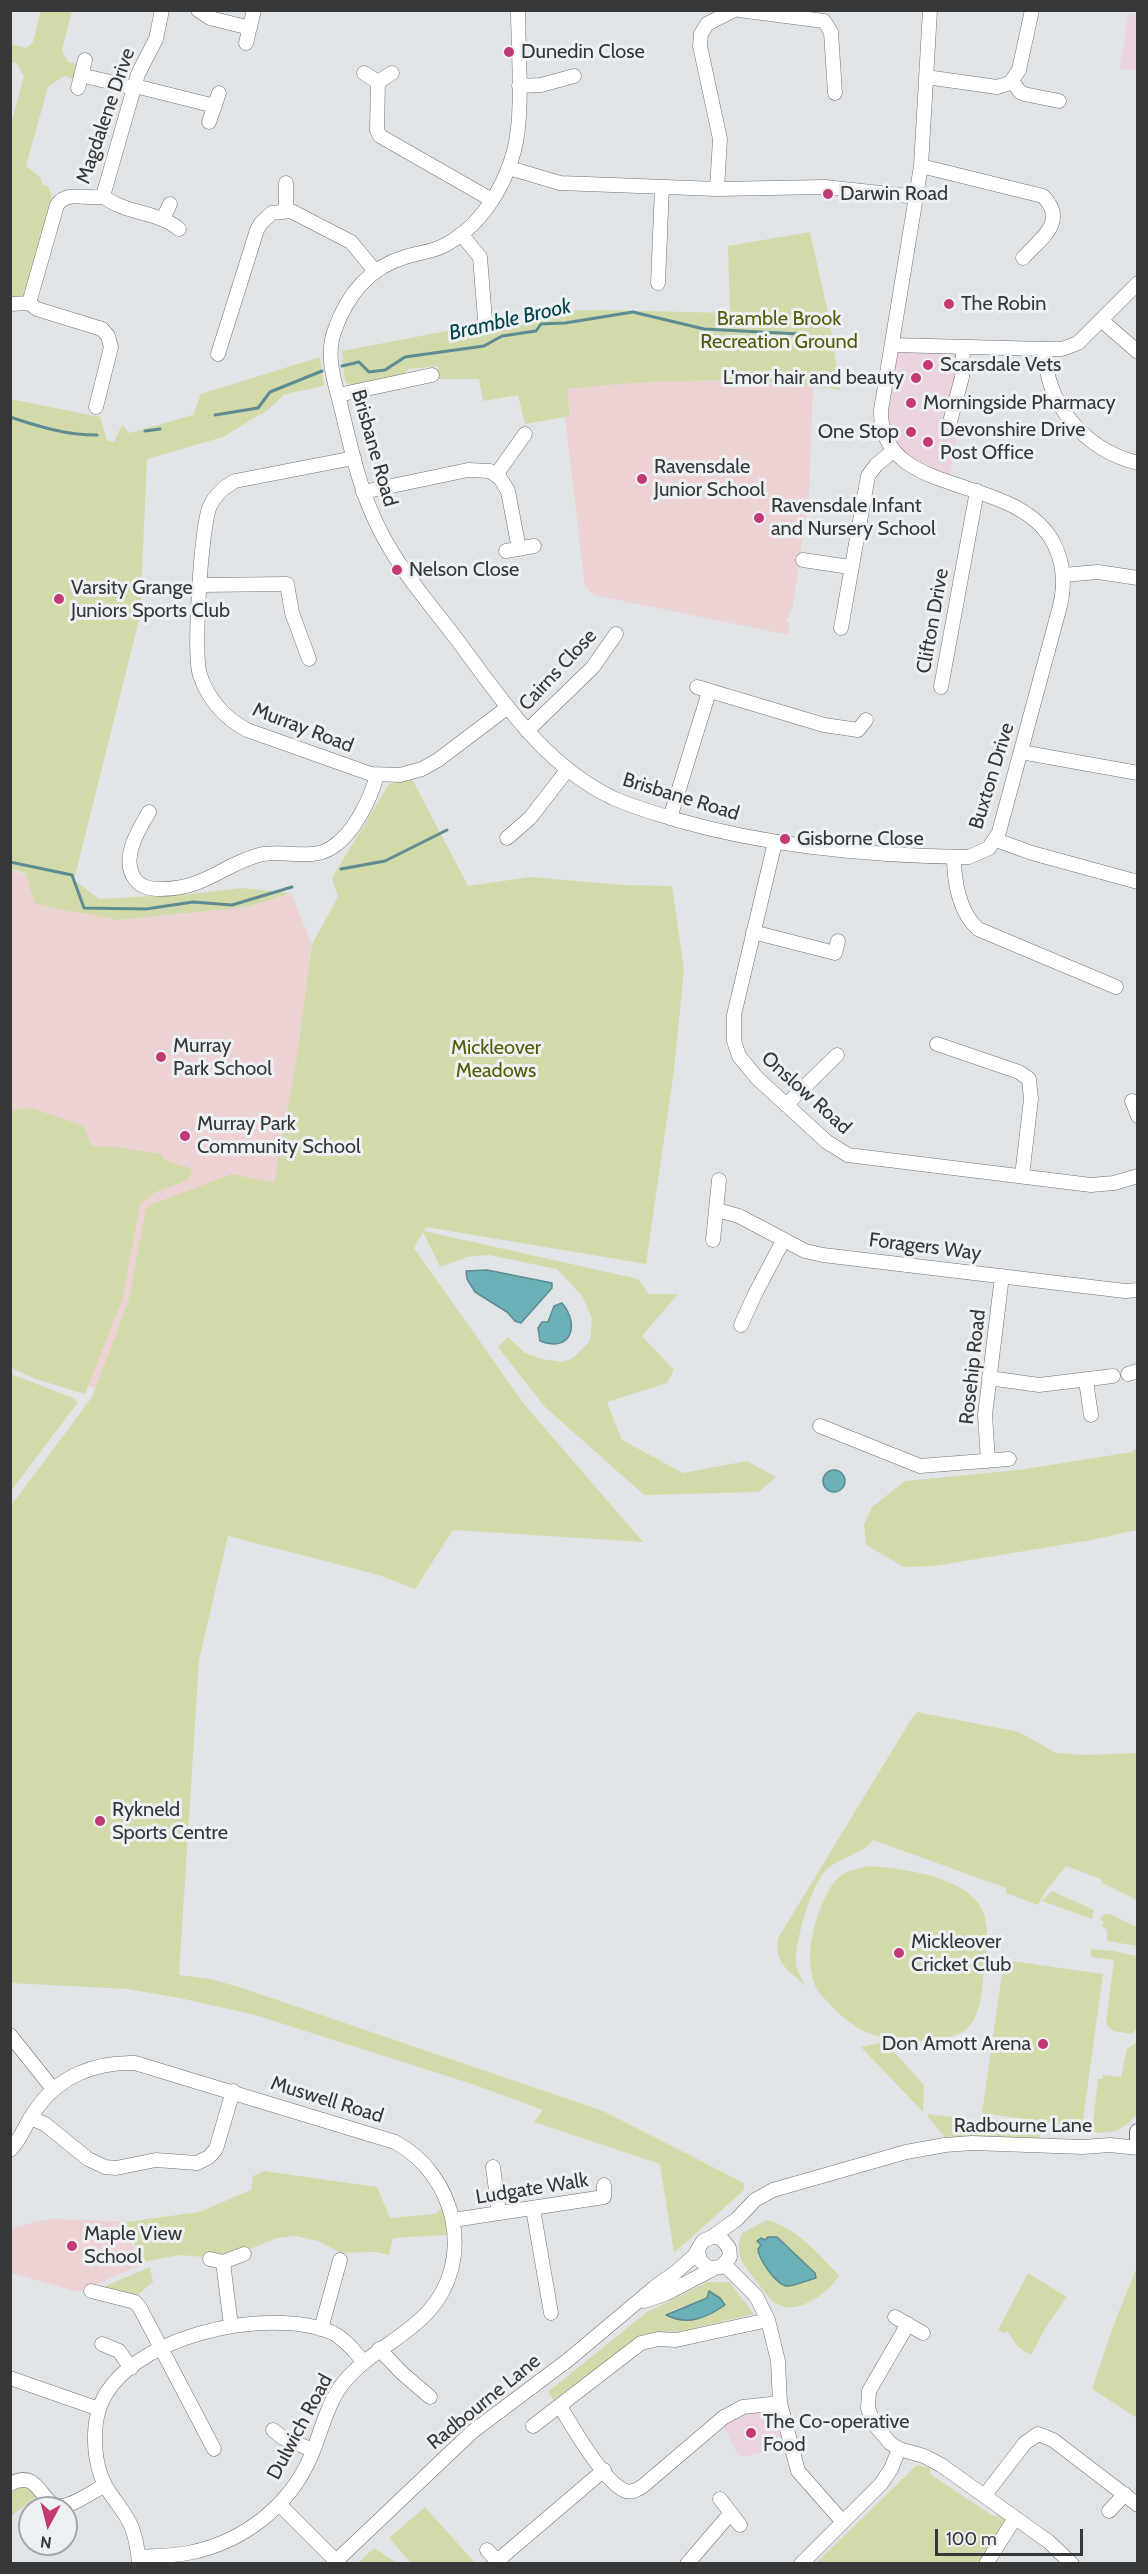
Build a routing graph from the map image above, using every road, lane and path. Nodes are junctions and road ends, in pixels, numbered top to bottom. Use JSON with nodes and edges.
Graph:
{"nodes":[{"id":1,"x":162,"y":10,"type":"edge"},
{"id":2,"x":198,"y":10,"type":"edge"},
{"id":3,"x":254,"y":10,"type":"edge"},
{"id":4,"x":518,"y":10,"type":"edge"},
{"id":5,"x":734,"y":10,"type":"edge"},
{"id":6,"x":739,"y":10,"type":"edge"},
{"id":7,"x":930,"y":10,"type":"edge"},
{"id":8,"x":1032,"y":10,"type":"edge"},
{"id":9,"x":826,"y":16,"type":"edge"},
{"id":10,"x":250,"y":28,"type":"junction"},
{"id":11,"x":246,"y":43,"type":"dead end"},
{"id":12,"x":85,"y":60,"type":"dead end"},
{"id":13,"x":364,"y":73,"type":"dead end"},
{"id":14,"x":392,"y":73,"type":"dead end"},
{"id":15,"x":577,"y":75,"type":"dead end"},
{"id":16,"x":926,"y":77,"type":"junction"},
{"id":17,"x":1012,"y":81,"type":"junction"},
{"id":18,"x":378,"y":82,"type":"junction"},
{"id":19,"x":519,"y":86,"type":"junction"},
{"id":20,"x":134,"y":87,"type":"junction"},
{"id":21,"x":835,"y":93,"type":"dead end"},
{"id":22,"x":1059,"y":101,"type":"dead end"},
{"id":23,"x":209,"y":122,"type":"dead end"},
{"id":24,"x":921,"y":166,"type":"junction"},
{"id":25,"x":509,"y":168,"type":"junction"},
{"id":26,"x":287,"y":183,"type":"dead end"},
{"id":27,"x":662,"y":187,"type":"junction"},
{"id":28,"x":717,"y":189,"type":"junction"},
{"id":29,"x":103,"y":196,"type":"junction"},
{"id":30,"x":917,"y":197,"type":"junction"},
{"id":31,"x":492,"y":200,"type":"junction"},
{"id":32,"x":170,"y":204,"type":"dead end"},
{"id":33,"x":286,"y":210,"type":"junction"},
{"id":34,"x":164,"y":219,"type":"junction"},
{"id":35,"x":179,"y":229,"type":"dead end"},
{"id":36,"x":461,"y":234,"type":"junction"},
{"id":37,"x":1023,"y":258,"type":"dead end"},
{"id":38,"x":375,"y":271,"type":"junction"},
{"id":39,"x":659,"y":283,"type":"dead end"},
{"id":40,"x":1137,"y":283,"type":"edge"},
{"id":41,"x":29,"y":303,"type":"junction"},
{"id":42,"x":10,"y":304,"type":"edge"},
{"id":43,"x":488,"y":312,"type":"dead end"},
{"id":44,"x":1101,"y":320,"type":"junction"},
{"id":45,"x":892,"y":345,"type":"junction"},
{"id":46,"x":963,"y":347,"type":"junction"},
{"id":47,"x":224,"y":348,"type":"dead end"},
{"id":48,"x":1045,"y":349,"type":"junction"},
{"id":49,"x":1137,"y":352,"type":"edge"},
{"id":50,"x":432,"y":375,"type":"dead end"},
{"id":51,"x":338,"y":394,"type":"junction"},
{"id":52,"x":96,"y":407,"type":"dead end"},
{"id":53,"x":951,"y":422,"type":"dead end"},
{"id":54,"x":525,"y":443,"type":"dead end"},
{"id":55,"x":893,"y":451,"type":"junction"},
{"id":56,"x":354,"y":458,"type":"junction"},
{"id":57,"x":1137,"y":463,"type":"edge"},
{"id":58,"x":496,"y":475,"type":"junction"},
{"id":59,"x":976,"y":491,"type":"junction"},
{"id":60,"x":363,"y":492,"type":"junction"},
{"id":61,"x":534,"y":546,"type":"dead end"},
{"id":62,"x":803,"y":560,"type":"dead end"},
{"id":63,"x":850,"y":567,"type":"junction"},
{"id":64,"x":1063,"y":575,"type":"junction"},
{"id":65,"x":1137,"y":578,"type":"edge"},
{"id":66,"x":201,"y":585,"type":"junction"},
{"id":67,"x":840,"y":628,"type":"dead end"},
{"id":68,"x":609,"y":637,"type":"dead end"},
{"id":69,"x":309,"y":659,"type":"dead end"},
{"id":70,"x":940,"y":687,"type":"dead end"},
{"id":71,"x":508,"y":707,"type":"junction"},
{"id":72,"x":866,"y":720,"type":"dead end"},
{"id":73,"x":527,"y":731,"type":"junction"},
{"id":74,"x":1021,"y":752,"type":"junction"},
{"id":75,"x":568,"y":769,"type":"junction"},
{"id":76,"x":377,"y":775,"type":"junction"},
{"id":77,"x":1135,"y":776,"type":"edge"},
{"id":78,"x":149,"y":812,"type":"dead end"},
{"id":79,"x":670,"y":818,"type":"junction"},
{"id":80,"x":507,"y":838,"type":"dead end"},
{"id":81,"x":996,"y":840,"type":"junction"},
{"id":82,"x":776,"y":842,"type":"junction"},
{"id":83,"x":954,"y":856,"type":"junction"},
{"id":84,"x":1137,"y":882,"type":"edge"},
{"id":85,"x":753,"y":932,"type":"junction"},
{"id":86,"x":838,"y":941,"type":"dead end"},
{"id":87,"x":1116,"y":987,"type":"dead end"},
{"id":88,"x":945,"y":1050,"type":"dead end"},
{"id":89,"x":834,"y":1062,"type":"dead end"},
{"id":90,"x":786,"y":1105,"type":"junction"},
{"id":91,"x":1022,"y":1176,"type":"junction"},
{"id":92,"x":1137,"y":1176,"type":"edge"},
{"id":93,"x":719,"y":1180,"type":"dead end"},
{"id":94,"x":717,"y":1210,"type":"junction"},
{"id":95,"x":713,"y":1240,"type":"dead end"},
{"id":96,"x":783,"y":1241,"type":"junction"},
{"id":97,"x":1002,"y":1276,"type":"junction"},
{"id":98,"x":1137,"y":1290,"type":"edge"},
{"id":99,"x":741,"y":1325,"type":"dead end"},
{"id":100,"x":1113,"y":1376,"type":"dead end"},
{"id":101,"x":989,"y":1378,"type":"junction"},
{"id":102,"x":1086,"y":1381,"type":"junction"},
{"id":103,"x":1091,"y":1415,"type":"dead end"},
{"id":104,"x":820,"y":1426,"type":"dead end"},
{"id":105,"x":1008,"y":1459,"type":"dead end"},
{"id":106,"x":988,"y":1461,"type":"junction"},
{"id":107,"x":10,"y":2035,"type":"edge"},
{"id":108,"x":53,"y":2089,"type":"junction"},
{"id":109,"x":233,"y":2091,"type":"junction"},
{"id":110,"x":30,"y":2118,"type":"junction"},
{"id":111,"x":1137,"y":2130,"type":"edge"},
{"id":112,"x":1137,"y":2139,"type":"edge"},
{"id":113,"x":1110,"y":2145,"type":"junction"},
{"id":114,"x":1137,"y":2148,"type":"edge"},
{"id":115,"x":10,"y":2150,"type":"edge"},
{"id":116,"x":493,"y":2167,"type":"dead end"},
{"id":117,"x":604,"y":2185,"type":"dead end"},
{"id":118,"x":533,"y":2208,"type":"junction"},
{"id":119,"x":499,"y":2213,"type":"junction"},
{"id":120,"x":736,"y":2218,"type":"junction"},
{"id":121,"x":453,"y":2220,"type":"junction"},
{"id":122,"x":712,"y":2237,"type":"junction"},
{"id":123,"x":729,"y":2248,"type":"junction"},
{"id":124,"x":698,"y":2250,"type":"junction"},
{"id":125,"x":244,"y":2254,"type":"dead end"},
{"id":126,"x":340,"y":2260,"type":"dead end"},
{"id":127,"x":719,"y":2267,"type":"junction"},
{"id":128,"x":91,"y":2291,"type":"dead end"},
{"id":129,"x":639,"y":2302,"type":"junction"},
{"id":130,"x":550,"y":2313,"type":"dead end"},
{"id":131,"x":895,"y":2317,"type":"dead end"},
{"id":132,"x":768,"y":2320,"type":"junction"},
{"id":133,"x":908,"y":2324,"type":"junction"},
{"id":134,"x":231,"y":2326,"type":"junction"},
{"id":135,"x":321,"y":2329,"type":"junction"},
{"id":136,"x":923,"y":2333,"type":"dead end"},
{"id":137,"x":102,"y":2344,"type":"dead end"},
{"id":138,"x":162,"y":2348,"type":"junction"},
{"id":139,"x":379,"y":2349,"type":"junction"},
{"id":140,"x":363,"y":2361,"type":"junction"},
{"id":141,"x":131,"y":2368,"type":"junction"},
{"id":142,"x":10,"y":2378,"type":"edge"},
{"id":143,"x":430,"y":2397,"type":"dead end"},
{"id":144,"x":780,"y":2403,"type":"junction"},
{"id":145,"x":560,"y":2406,"type":"junction"},
{"id":146,"x":99,"y":2409,"type":"junction"},
{"id":147,"x":533,"y":2426,"type":"dead end"},
{"id":148,"x":273,"y":2430,"type":"dead end"},
{"id":149,"x":214,"y":2449,"type":"dead end"},
{"id":150,"x":899,"y":2449,"type":"junction"},
{"id":151,"x":313,"y":2450,"type":"junction"},
{"id":152,"x":604,"y":2470,"type":"junction"},
{"id":153,"x":10,"y":2484,"type":"edge"},
{"id":154,"x":105,"y":2485,"type":"junction"},
{"id":155,"x":1125,"y":2494,"type":"junction"},
{"id":156,"x":985,"y":2495,"type":"junction"},
{"id":157,"x":720,"y":2499,"type":"dead end"},
{"id":158,"x":279,"y":2504,"type":"junction"},
{"id":159,"x":1137,"y":2505,"type":"edge"},
{"id":160,"x":1109,"y":2511,"type":"dead end"},
{"id":161,"x":730,"y":2514,"type":"junction"},
{"id":162,"x":1015,"y":2518,"type":"junction"},
{"id":163,"x":842,"y":2521,"type":"junction"},
{"id":164,"x":740,"y":2525,"type":"dead end"},
{"id":165,"x":487,"y":2550,"type":"dead end"},
{"id":166,"x":139,"y":2560,"type":"edge"},
{"id":167,"x":334,"y":2562,"type":"edge"},
{"id":168,"x":498,"y":2563,"type":"edge"},
{"id":169,"x":687,"y":2564,"type":"edge"},
{"id":170,"x":801,"y":2564,"type":"edge"},
{"id":171,"x":986,"y":2564,"type":"edge"},
{"id":172,"x":1072,"y":2564,"type":"edge"}],
"edges":[{"from":1,"to":20,"type":"street","name":"Magdalene Drive"},
{"from":2,"to":10,"type":"street"},
{"from":3,"to":10,"type":"street"},
{"from":4,"to":19,"type":"street","name":"Brisbane Road"},
{"from":5,"to":28,"type":"street"},
{"from":6,"to":9,"type":"street"},
{"from":7,"to":16,"type":"street"},
{"from":8,"to":17,"type":"street"},
{"from":9,"to":21,"type":"street"},
{"from":10,"to":11,"type":"street"},
{"from":12,"to":20,"type":"street"},
{"from":13,"to":18,"type":"street"},
{"from":14,"to":18,"type":"street"},
{"from":15,"to":19,"type":"street"},
{"from":16,"to":17,"type":"street"},
{"from":16,"to":24,"type":"street"},
{"from":17,"to":22,"type":"street"},
{"from":18,"to":31,"type":"street"},
{"from":19,"to":25,"type":"street","name":"Brisbane Road"},
{"from":20,"to":23,"type":"street"},
{"from":20,"to":29,"type":"street","name":"Magdalene Drive"},
{"from":24,"to":30,"type":"street"},
{"from":24,"to":37,"type":"street"},
{"from":25,"to":27,"type":"street"},
{"from":25,"to":31,"type":"street","name":"Brisbane Road"},
{"from":26,"to":33,"type":"street"},
{"from":27,"to":28,"type":"street"},
{"from":27,"to":39,"type":"street"},
{"from":28,"to":30,"type":"street"},
{"from":29,"to":34,"type":"street"},
{"from":29,"to":41,"type":"street","name":"Magdalene Drive"},
{"from":30,"to":45,"type":"street"},
{"from":31,"to":36,"type":"street","name":"Brisbane Road"},
{"from":32,"to":34,"type":"street"},
{"from":33,"to":38,"type":"street"},
{"from":33,"to":47,"type":"street"},
{"from":34,"to":35,"type":"street"},
{"from":36,"to":38,"type":"street","name":"Brisbane Road"},
{"from":36,"to":43,"type":"street"},
{"from":38,"to":51,"type":"street","name":"Brisbane Road"},
{"from":40,"to":44,"type":"street"},
{"from":41,"to":42,"type":"street"},
{"from":41,"to":52,"type":"street"},
{"from":44,"to":48,"type":"street"},
{"from":44,"to":49,"type":"street"},
{"from":45,"to":46,"type":"street"},
{"from":45,"to":55,"type":"street"},
{"from":46,"to":48,"type":"street"},
{"from":46,"to":53,"type":"street"},
{"from":48,"to":57,"type":"street"},
{"from":50,"to":51,"type":"street"},
{"from":51,"to":56,"type":"street","name":"Brisbane Road"},
{"from":54,"to":58,"type":"street"},
{"from":55,"to":59,"type":"street"},
{"from":55,"to":63,"type":"street"},
{"from":56,"to":60,"type":"street","name":"Brisbane Road"},
{"from":56,"to":66,"type":"street","name":"Murray Road"},
{"from":58,"to":60,"type":"street"},
{"from":58,"to":61,"type":"street"},
{"from":59,"to":64,"type":"street"},
{"from":59,"to":70,"type":"street","name":"Clifton Drive"},
{"from":60,"to":71,"type":"street","name":"Brisbane Road"},
{"from":62,"to":63,"type":"street"},
{"from":63,"to":67,"type":"street"},
{"from":64,"to":65,"type":"street"},
{"from":64,"to":74,"type":"street","name":"Buxton Drive"},
{"from":66,"to":69,"type":"street"},
{"from":66,"to":76,"type":"street","name":"Murray Road"},
{"from":68,"to":73,"type":"street","name":"Cairns Close"},
{"from":71,"to":73,"type":"street","name":"Brisbane Road"},
{"from":71,"to":76,"type":"street","name":"Murray Road"},
{"from":72,"to":79,"type":"street"},
{"from":73,"to":75,"type":"street","name":"Brisbane Road"},
{"from":74,"to":77,"type":"street"},
{"from":74,"to":81,"type":"street","name":"Buxton Drive"},
{"from":75,"to":79,"type":"street","name":"Brisbane Road"},
{"from":75,"to":80,"type":"street"},
{"from":76,"to":78,"type":"street"},
{"from":79,"to":82,"type":"street","name":"Brisbane Road"},
{"from":81,"to":83,"type":"street","name":"Buxton Drive"},
{"from":81,"to":84,"type":"street"},
{"from":82,"to":83,"type":"street","name":"Buxton Drive"},
{"from":82,"to":85,"type":"street","name":"Onslow Road"},
{"from":83,"to":87,"type":"street"},
{"from":85,"to":86,"type":"street"},
{"from":85,"to":90,"type":"street","name":"Onslow Road"},
{"from":88,"to":91,"type":"street"},
{"from":89,"to":90,"type":"street"},
{"from":90,"to":91,"type":"street","name":"Onslow Road"},
{"from":91,"to":92,"type":"street","name":"Onslow Road"},
{"from":93,"to":94,"type":"street"},
{"from":94,"to":95,"type":"street"},
{"from":94,"to":96,"type":"street","name":"Foragers Way"},
{"from":96,"to":97,"type":"street","name":"Foragers Way"},
{"from":96,"to":99,"type":"street"},
{"from":97,"to":98,"type":"street","name":"Foragers Way"},
{"from":97,"to":101,"type":"street","name":"Rosehip Road"},
{"from":100,"to":102,"type":"street"},
{"from":101,"to":102,"type":"street"},
{"from":101,"to":106,"type":"street","name":"Rosehip Road"},
{"from":102,"to":103,"type":"street"},
{"from":104,"to":106,"type":"street"},
{"from":105,"to":106,"type":"street"},
{"from":107,"to":108,"type":"street"},
{"from":108,"to":109,"type":"street","name":"Muswell Road"},
{"from":108,"to":110,"type":"street","name":"Muswell Road"},
{"from":109,"to":110,"type":"street"},
{"from":109,"to":121,"type":"street","name":"Muswell Road"},
{"from":110,"to":115,"type":"street","name":"Muswell Road"},
{"from":111,"to":112,"type":"main road"},
{"from":111,"to":113,"type":"street","name":"Radbourne Lane"},
{"from":113,"to":114,"type":"street","name":"Radbourne Lane"},
{"from":113,"to":120,"type":"street","name":"Radbourne Lane"},
{"from":116,"to":119,"type":"street"},
{"from":117,"to":118,"type":"street","name":"Ludgate Walk"},
{"from":118,"to":119,"type":"street","name":"Ludgate Walk"},
{"from":118,"to":130,"type":"street"},
{"from":119,"to":121,"type":"street","name":"Ludgate Walk"},
{"from":120,"to":122,"type":"street","name":"Radbourne Lane"},
{"from":120,"to":123,"type":"street"},
{"from":121,"to":139,"type":"street","name":"Muswell Road"},
{"from":122,"to":123,"type":"street"},
{"from":122,"to":124,"type":"street"},
{"from":123,"to":127,"type":"street"},
{"from":124,"to":127,"type":"street"},
{"from":124,"to":129,"type":"street","name":"Radbourne Lane"},
{"from":125,"to":134,"type":"street"},
{"from":126,"to":135,"type":"street"},
{"from":127,"to":129,"type":"street","name":"Radbourne Lane"},
{"from":127,"to":132,"type":"street"},
{"from":128,"to":138,"type":"street"},
{"from":129,"to":167,"type":"street","name":"Radbourne Lane"},
{"from":131,"to":133,"type":"street"},
{"from":132,"to":144,"type":"street"},
{"from":132,"to":145,"type":"street"},
{"from":133,"to":136,"type":"street"},
{"from":133,"to":150,"type":"street"},
{"from":134,"to":135,"type":"street"},
{"from":134,"to":138,"type":"street"},
{"from":135,"to":140,"type":"street"},
{"from":137,"to":141,"type":"street"},
{"from":138,"to":141,"type":"street"},
{"from":138,"to":149,"type":"street"},
{"from":139,"to":140,"type":"street","name":"Muswell Road"},
{"from":139,"to":143,"type":"street"},
{"from":140,"to":151,"type":"street","name":"Dulwich Road"},
{"from":141,"to":146,"type":"street"},
{"from":142,"to":146,"type":"street"},
{"from":144,"to":152,"type":"street"},
{"from":144,"to":163,"type":"street"},
{"from":145,"to":147,"type":"street"},
{"from":145,"to":152,"type":"street"},
{"from":146,"to":154,"type":"street"},
{"from":148,"to":151,"type":"street"},
{"from":150,"to":156,"type":"street"},
{"from":150,"to":163,"type":"street"},
{"from":151,"to":158,"type":"street","name":"Dulwich Road"},
{"from":152,"to":168,"type":"street"},
{"from":153,"to":154,"type":"street"},
{"from":154,"to":166,"type":"street"},
{"from":155,"to":156,"type":"street"},
{"from":155,"to":159,"type":"street"},
{"from":155,"to":160,"type":"street"},
{"from":156,"to":162,"type":"street"},
{"from":157,"to":161,"type":"street"},
{"from":158,"to":166,"type":"street","name":"Dulwich Road"},
{"from":158,"to":167,"type":"street"},
{"from":161,"to":164,"type":"street"},
{"from":161,"to":169,"type":"street"},
{"from":162,"to":171,"type":"street"},
{"from":162,"to":172,"type":"street"},
{"from":163,"to":170,"type":"street"},
{"from":165,"to":168,"type":"street"}]}
